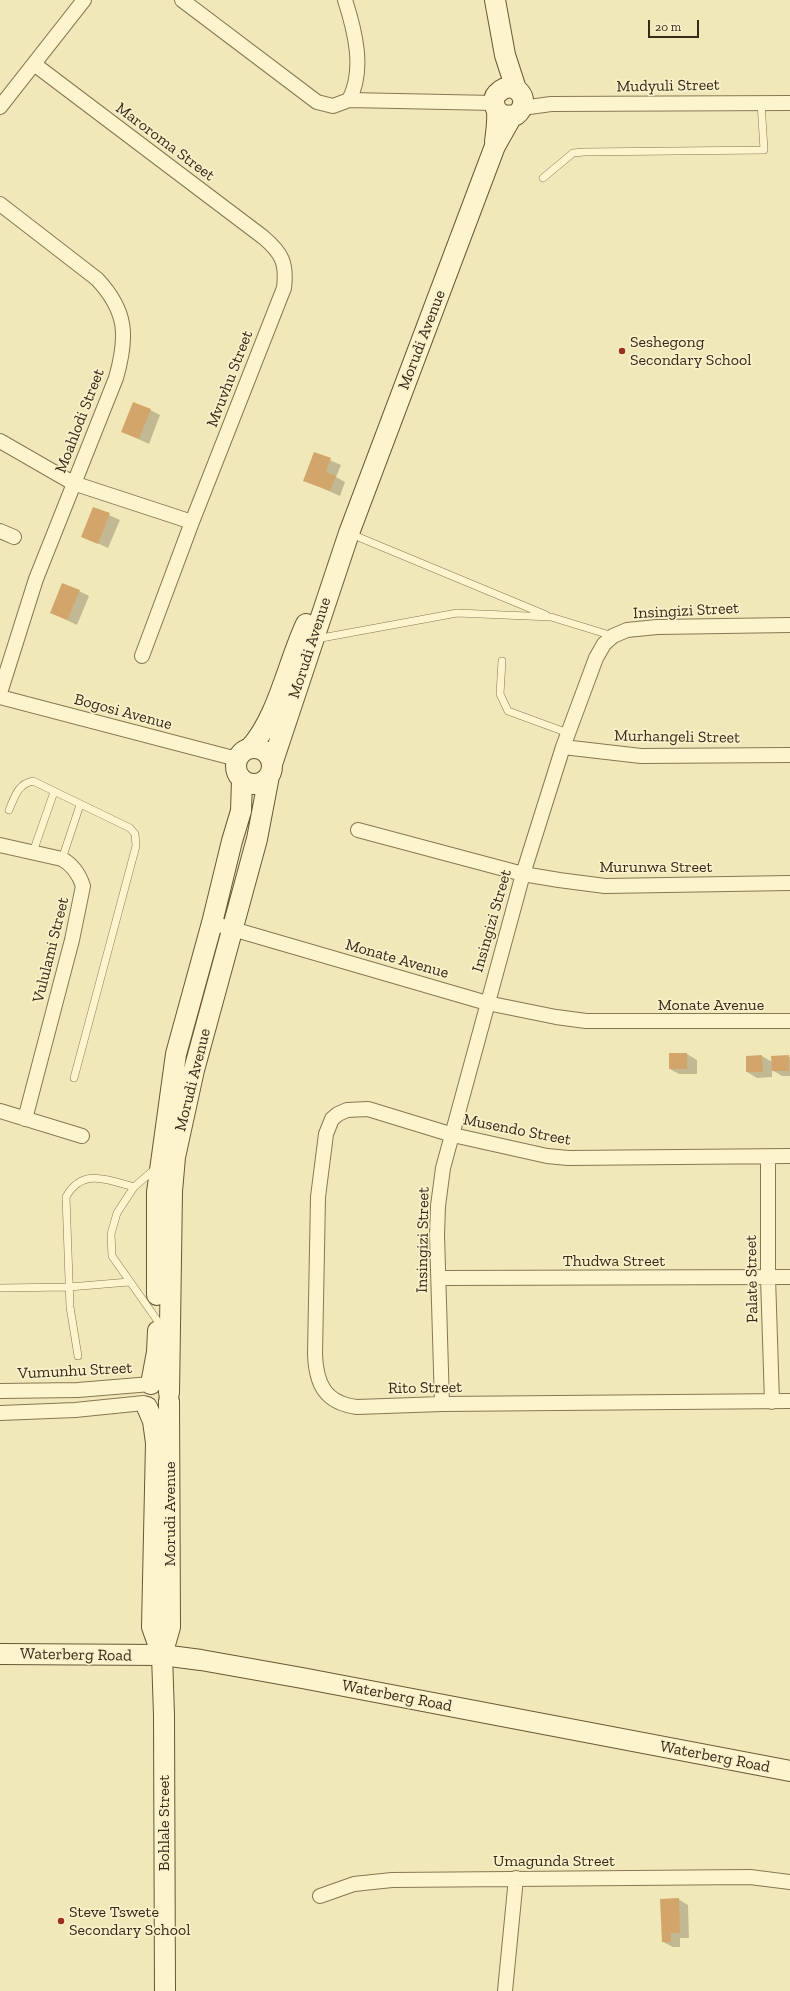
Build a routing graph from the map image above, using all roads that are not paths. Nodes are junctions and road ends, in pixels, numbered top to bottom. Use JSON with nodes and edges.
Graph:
{"nodes":[{"id":1,"x":84,"y":0,"type":"edge"},
{"id":2,"x":182,"y":0,"type":"edge"},
{"id":3,"x":344,"y":0,"type":"edge"},
{"id":4,"x":495,"y":0,"type":"edge"},
{"id":5,"x":34,"y":64,"type":"junction"},
{"id":6,"x":349,"y":100,"type":"junction"},
{"id":7,"x":788,"y":101,"type":"edge"},
{"id":8,"x":509,"y":102,"type":"junction"},
{"id":9,"x":761,"y":102,"type":"junction"},
{"id":10,"x":0,"y":107,"type":"edge"},
{"id":11,"x":543,"y":178,"type":"dead end"},
{"id":12,"x":0,"y":204,"type":"edge"},
{"id":13,"x":276,"y":247,"type":"joint"},
{"id":14,"x":0,"y":441,"type":"edge"},
{"id":15,"x":73,"y":484,"type":"junction"},
{"id":16,"x":192,"y":522,"type":"junction"},
{"id":17,"x":0,"y":531,"type":"edge"},
{"id":18,"x":349,"y":533,"type":"junction"},
{"id":19,"x":14,"y":537,"type":"dead end"},
{"id":20,"x":551,"y":617,"type":"junction"},
{"id":21,"x":790,"y":625,"type":"edge"},
{"id":22,"x":613,"y":636,"type":"junction"},
{"id":23,"x":313,"y":639,"type":"junction"},
{"id":24,"x":142,"y":656,"type":"dead end"},
{"id":25,"x":502,"y":661,"type":"dead end"},
{"id":26,"x":0,"y":693,"type":"edge"},
{"id":27,"x":0,"y":697,"type":"edge"},
{"id":28,"x":568,"y":734,"type":"junction"},
{"id":29,"x":563,"y":747,"type":"junction"},
{"id":30,"x":243,"y":753,"type":"junction"},
{"id":31,"x":790,"y":755,"type":"edge"},
{"id":32,"x":270,"y":770,"type":"junction"},
{"id":33,"x":242,"y":780,"type":"junction"},
{"id":34,"x":54,"y":792,"type":"junction"},
{"id":35,"x":80,"y":805,"type":"junction"},
{"id":36,"x":9,"y":810,"type":"dead end"},
{"id":37,"x":358,"y":830,"type":"dead end"},
{"id":38,"x":0,"y":845,"type":"edge"},
{"id":39,"x":32,"y":852,"type":"junction"},
{"id":40,"x":62,"y":859,"type":"junction"},
{"id":41,"x":523,"y":874,"type":"junction"},
{"id":42,"x":790,"y":883,"type":"edge"},
{"id":43,"x":212,"y":923,"type":"junction"},
{"id":44,"x":233,"y":930,"type":"junction"},
{"id":45,"x":487,"y":1002,"type":"junction"},
{"id":46,"x":790,"y":1021,"type":"edge"},
{"id":47,"x":74,"y":1078,"type":"dead end"},
{"id":48,"x":0,"y":1111,"type":"edge"},
{"id":49,"x":25,"y":1119,"type":"junction"},
{"id":50,"x":326,"y":1134,"type":"joint"},
{"id":51,"x":453,"y":1135,"type":"junction"},
{"id":52,"x":82,"y":1136,"type":"dead end"},
{"id":53,"x":790,"y":1156,"type":"edge"},
{"id":54,"x":768,"y":1157,"type":"junction"},
{"id":55,"x":160,"y":1163,"type":"junction"},
{"id":56,"x":134,"y":1187,"type":"junction"},
{"id":57,"x":768,"y":1277,"type":"junction"},
{"id":58,"x":790,"y":1277,"type":"edge"},
{"id":59,"x":439,"y":1278,"type":"junction"},
{"id":60,"x":130,"y":1282,"type":"junction"},
{"id":61,"x":69,"y":1287,"type":"junction"},
{"id":62,"x":0,"y":1288,"type":"edge"},
{"id":63,"x":157,"y":1320,"type":"junction"},
{"id":64,"x":78,"y":1356,"type":"dead end"},
{"id":65,"x":151,"y":1384,"type":"junction"},
{"id":66,"x":0,"y":1391,"type":"edge"},
{"id":67,"x":169,"y":1397,"type":"junction"},
{"id":68,"x":790,"y":1401,"type":"edge"},
{"id":69,"x":772,"y":1402,"type":"junction"},
{"id":70,"x":442,"y":1404,"type":"junction"},
{"id":71,"x":146,"y":1405,"type":"junction"},
{"id":72,"x":0,"y":1413,"type":"edge"},
{"id":73,"x":161,"y":1627,"type":"junction"},
{"id":74,"x":0,"y":1654,"type":"edge"},
{"id":75,"x":162,"y":1655,"type":"junction"},
{"id":76,"x":790,"y":1771,"type":"edge"},
{"id":77,"x":516,"y":1878,"type":"junction"},
{"id":78,"x":790,"y":1882,"type":"edge"},
{"id":79,"x":320,"y":1896,"type":"dead end"},
{"id":80,"x":165,"y":1991,"type":"edge"},
{"id":81,"x":505,"y":1991,"type":"edge"}],
"edges":[{"from":1,"to":5,"type":"street"},
{"from":2,"to":6,"type":"street"},
{"from":3,"to":6,"type":"street"},
{"from":4,"to":8,"type":"street","name":"Morudi Avenue"},
{"from":5,"to":10,"type":"street"},
{"from":5,"to":13,"type":"street","name":"Maroroma Street"},
{"from":6,"to":8,"type":"street","name":"Mudyuli Street"},
{"from":7,"to":9,"type":"street","name":"Mudyuli Street"},
{"from":8,"to":9,"type":"street","name":"Mudyuli Street"},
{"from":8,"to":18,"type":"street","name":"Morudi Avenue"},
{"from":9,"to":11,"type":"lane"},
{"from":12,"to":15,"type":"street","name":"Moahlodi Street"},
{"from":13,"to":16,"type":"street","name":"Mvuvhu Street"},
{"from":14,"to":15,"type":"street"},
{"from":15,"to":16,"type":"street"},
{"from":15,"to":26,"type":"street","name":"Moahlodi Street"},
{"from":16,"to":24,"type":"street","name":"Mvuvhu Street"},
{"from":17,"to":19,"type":"street"},
{"from":18,"to":20,"type":"lane"},
{"from":18,"to":23,"type":"street","name":"Morudi Avenue"},
{"from":18,"to":30,"type":"street","name":"Morudi Avenue"},
{"from":20,"to":22,"type":"lane"},
{"from":20,"to":23,"type":"lane"},
{"from":21,"to":22,"type":"street","name":"Insingizi Street"},
{"from":22,"to":28,"type":"street","name":"Insingizi Street"},
{"from":23,"to":32,"type":"street","name":"Morudi Avenue"},
{"from":25,"to":28,"type":"lane"},
{"from":27,"to":30,"type":"street","name":"Bogosi Avenue"},
{"from":28,"to":29,"type":"street","name":"Insingizi Street"},
{"from":29,"to":31,"type":"street","name":"Murhangeli Street"},
{"from":29,"to":41,"type":"street","name":"Insingizi Street"},
{"from":30,"to":32,"type":"street"},
{"from":30,"to":33,"type":"street"},
{"from":32,"to":33,"type":"street"},
{"from":32,"to":44,"type":"street","name":"Morudi Avenue"},
{"from":33,"to":43,"type":"street","name":"Morudi Avenue"},
{"from":34,"to":35,"type":"lane"},
{"from":34,"to":36,"type":"lane"},
{"from":34,"to":39,"type":"lane"},
{"from":35,"to":40,"type":"lane"},
{"from":35,"to":47,"type":"lane"},
{"from":37,"to":41,"type":"street","name":"Murunwa Street"},
{"from":38,"to":39,"type":"street","name":"Vululami Street"},
{"from":39,"to":40,"type":"street","name":"Vululami Street"},
{"from":40,"to":49,"type":"street","name":"Vululami Street"},
{"from":41,"to":42,"type":"street","name":"Murunwa Street"},
{"from":41,"to":45,"type":"street","name":"Insingizi Street"},
{"from":43,"to":44,"type":"street","name":"Monate Avenue"},
{"from":43,"to":55,"type":"street","name":"Morudi Avenue"},
{"from":44,"to":45,"type":"street","name":"Monate Avenue"},
{"from":44,"to":67,"type":"street","name":"Morudi Avenue"},
{"from":45,"to":46,"type":"street","name":"Monate Avenue"},
{"from":45,"to":51,"type":"street","name":"Insingizi Street"},
{"from":48,"to":49,"type":"street"},
{"from":49,"to":52,"type":"street"},
{"from":50,"to":51,"type":"street","name":"Musendo Street"},
{"from":50,"to":70,"type":"street","name":"Rito Street"},
{"from":51,"to":54,"type":"street","name":"Musendo Street"},
{"from":51,"to":59,"type":"street","name":"Insingizi Street"},
{"from":53,"to":54,"type":"street","name":"Musendo Street"},
{"from":54,"to":57,"type":"street","name":"Palate Street"},
{"from":55,"to":56,"type":"lane"},
{"from":55,"to":63,"type":"street","name":"Morudi Avenue"},
{"from":56,"to":60,"type":"lane"},
{"from":56,"to":61,"type":"lane"},
{"from":57,"to":58,"type":"street","name":"Thudwa Street"},
{"from":57,"to":59,"type":"street","name":"Thudwa Street"},
{"from":57,"to":69,"type":"street","name":"Palate Street"},
{"from":59,"to":70,"type":"street","name":"Insingizi Street"},
{"from":60,"to":61,"type":"lane"},
{"from":60,"to":63,"type":"lane"},
{"from":61,"to":62,"type":"lane"},
{"from":61,"to":64,"type":"lane"},
{"from":63,"to":65,"type":"street","name":"Morudi Avenue"},
{"from":65,"to":66,"type":"street","name":"Vumunhu Street"},
{"from":65,"to":67,"type":"street"},
{"from":65,"to":71,"type":"street"},
{"from":67,"to":71,"type":"street"},
{"from":67,"to":73,"type":"street","name":"Morudi Avenue"},
{"from":68,"to":69,"type":"street","name":"Rito Street"},
{"from":69,"to":70,"type":"street","name":"Rito Street"},
{"from":71,"to":72,"type":"street"},
{"from":71,"to":73,"type":"street","name":"Morudi Avenue"},
{"from":73,"to":75,"type":"street","name":"Bohlale Street"},
{"from":74,"to":75,"type":"street","name":"Waterberg Road"},
{"from":75,"to":76,"type":"street","name":"Waterberg Road"},
{"from":75,"to":80,"type":"street","name":"Bohlale Street"},
{"from":77,"to":78,"type":"street","name":"Umagunda Street"},
{"from":77,"to":79,"type":"street","name":"Umagunda Street"},
{"from":77,"to":81,"type":"street"}]}
